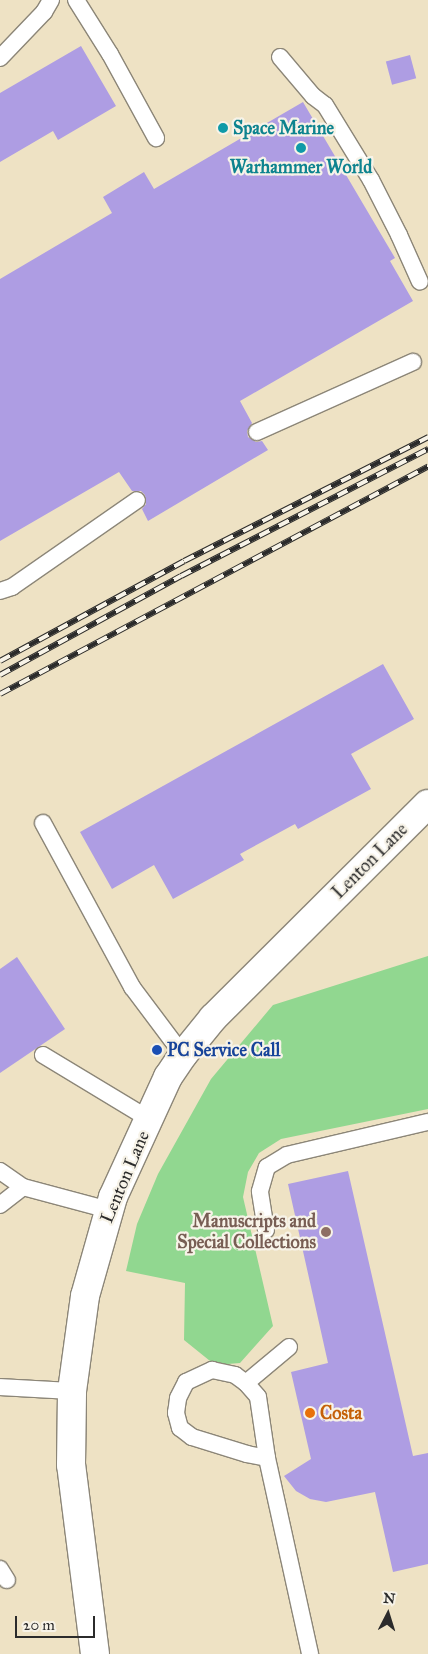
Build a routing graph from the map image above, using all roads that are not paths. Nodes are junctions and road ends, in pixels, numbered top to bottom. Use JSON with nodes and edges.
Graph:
{"nodes":[{"id":1,"x":51,"y":0,"type":"edge"},
{"id":2,"x":76,"y":0,"type":"edge"},
{"id":3,"x":280,"y":57,"type":"dead end"},
{"id":4,"x":0,"y":58,"type":"edge"},
{"id":5,"x":156,"y":138,"type":"dead end"},
{"id":6,"x":420,"y":282,"type":"dead end"},
{"id":7,"x":413,"y":362,"type":"dead end"},
{"id":8,"x":257,"y":432,"type":"dead end"},
{"id":9,"x":137,"y":500,"type":"dead end"},
{"id":10,"x":0,"y":591,"type":"edge"},
{"id":11,"x":428,"y":804,"type":"edge"},
{"id":12,"x":43,"y":823,"type":"dead end"},
{"id":13,"x":42,"y":1055,"type":"dead end"},
{"id":14,"x":183,"y":1055,"type":"junction"},
{"id":15,"x":149,"y":1119,"type":"junction"},
{"id":16,"x":428,"y":1122,"type":"edge"},
{"id":17,"x":0,"y":1171,"type":"edge"},
{"id":18,"x":23,"y":1187,"type":"junction"},
{"id":19,"x":0,"y":1205,"type":"edge"},
{"id":20,"x":109,"y":1210,"type":"junction"},
{"id":21,"x":266,"y":1230,"type":"dead end"},
{"id":22,"x":289,"y":1348,"type":"dead end"},
{"id":23,"x":246,"y":1384,"type":"junction"},
{"id":24,"x":0,"y":1387,"type":"edge"},
{"id":25,"x":72,"y":1391,"type":"junction"},
{"id":26,"x":267,"y":1458,"type":"junction"},
{"id":27,"x":95,"y":1654,"type":"edge"},
{"id":28,"x":310,"y":1654,"type":"edge"}],
"edges":[{"from":1,"to":4,"type":"lane"},
{"from":2,"to":5,"type":"lane"},
{"from":3,"to":6,"type":"lane"},
{"from":7,"to":8,"type":"lane"},
{"from":9,"to":10,"type":"lane"},
{"from":11,"to":14,"type":"street","name":"Lenton Lane"},
{"from":12,"to":14,"type":"lane"},
{"from":13,"to":15,"type":"lane"},
{"from":14,"to":15,"type":"street","name":"Lenton Lane"},
{"from":15,"to":20,"type":"street","name":"Lenton Lane"},
{"from":16,"to":21,"type":"lane"},
{"from":17,"to":18,"type":"lane"},
{"from":18,"to":19,"type":"lane"},
{"from":18,"to":20,"type":"lane"},
{"from":20,"to":25,"type":"street","name":"Lenton Lane"},
{"from":22,"to":23,"type":"lane"},
{"from":23,"to":26,"type":"lane"},
{"from":23,"to":26,"type":"lane"},
{"from":24,"to":25,"type":"lane"},
{"from":25,"to":27,"type":"street","name":"Lenton Lane"},
{"from":26,"to":28,"type":"lane"}]}
